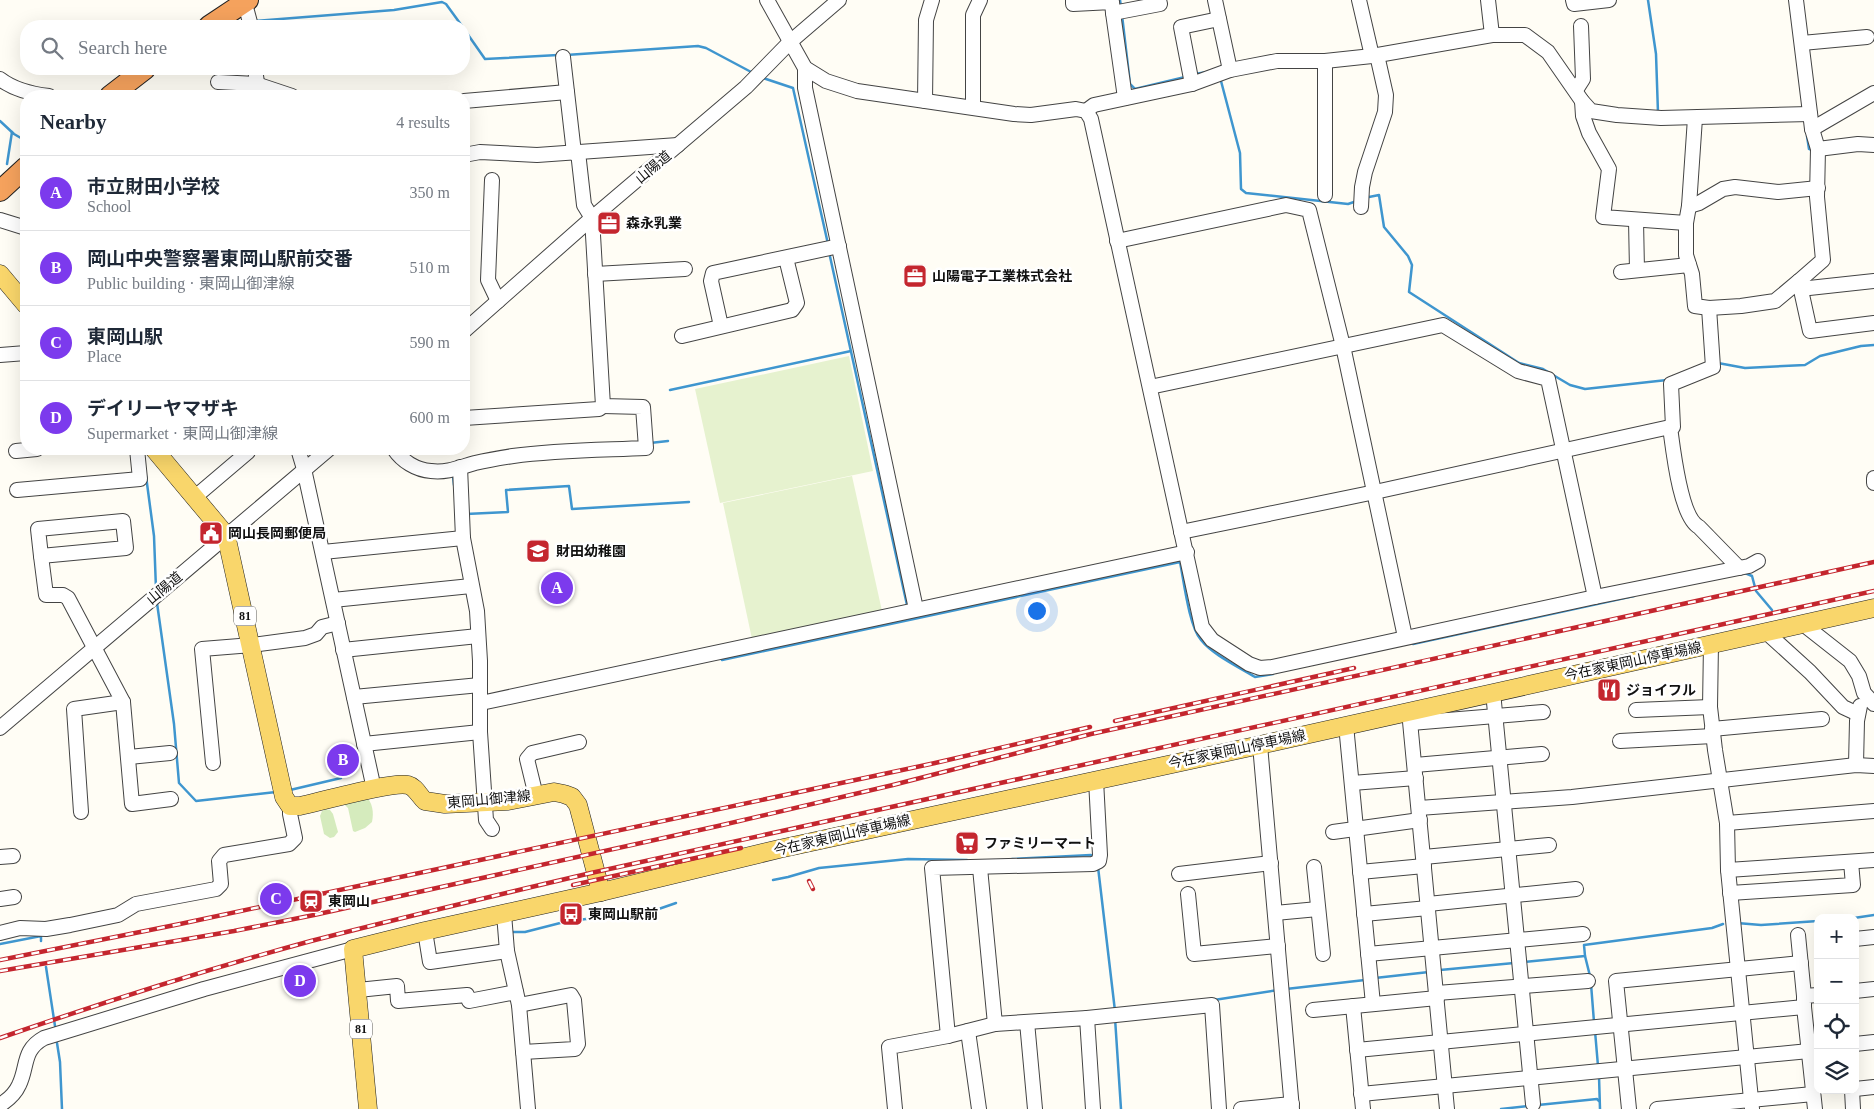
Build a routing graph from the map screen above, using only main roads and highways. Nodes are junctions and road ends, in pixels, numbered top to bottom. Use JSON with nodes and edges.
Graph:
{"nodes":[{"id":1,"x":245,"y":1,"type":"edge"},
{"id":2,"x":218,"y":20,"type":"edge"},
{"id":3,"x":137,"y":75,"type":"edge"},
{"id":4,"x":118,"y":90,"type":"edge"},
{"id":5,"x":20,"y":173,"type":"edge"},
{"id":6,"x":0,"y":191,"type":"edge"},
{"id":7,"x":0,"y":274,"type":"edge"},
{"id":8,"x":20,"y":298,"type":"edge"},
{"id":9,"x":159,"y":455,"type":"edge"},
{"id":10,"x":1874,"y":608,"type":"edge"},
{"id":11,"x":601,"y":892,"type":"junction"},
{"id":12,"x":368,"y":1109,"type":"edge"}],
"edges":[{"from":1,"to":2,"type":"highway"},
{"from":3,"to":4,"type":"highway"},
{"from":5,"to":6,"type":"highway"},
{"from":7,"to":8,"type":"main road"},
{"from":9,"to":11,"type":"main road","name":"東岡山御津線","number":"81"},
{"from":10,"to":11,"type":"main road","name":"今在家東岡山停車場線"},
{"from":11,"to":12,"type":"main road","number":"81"}]}
